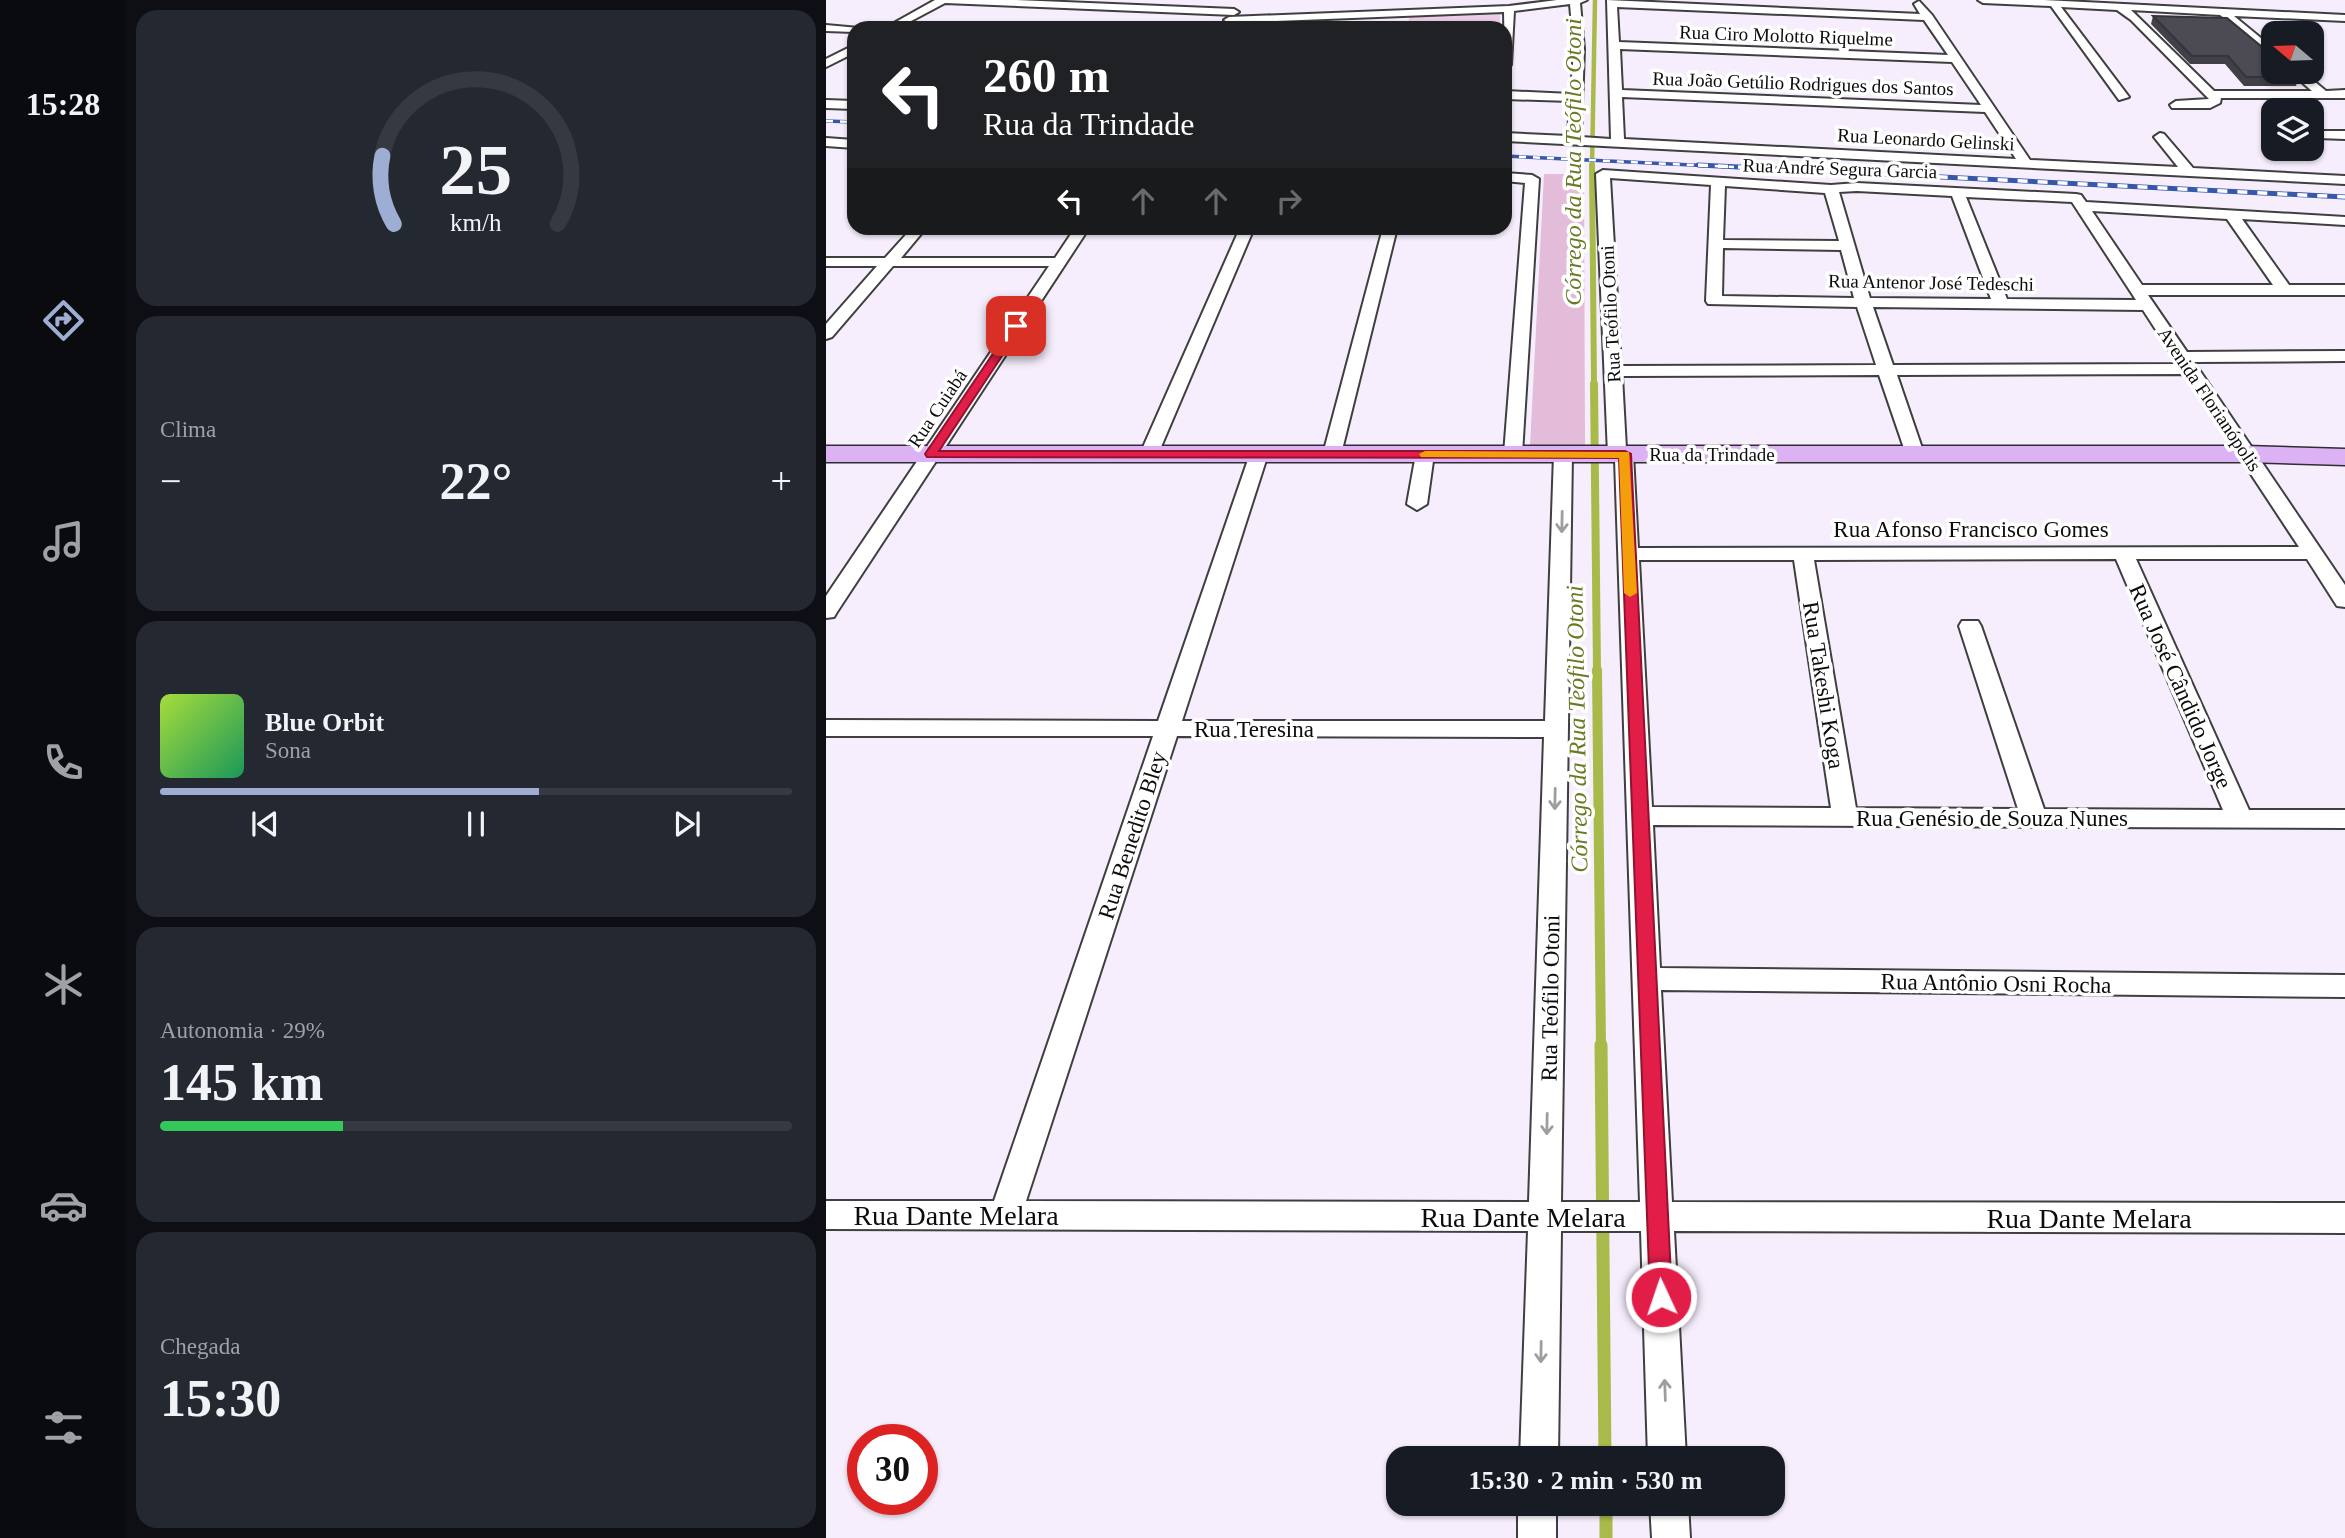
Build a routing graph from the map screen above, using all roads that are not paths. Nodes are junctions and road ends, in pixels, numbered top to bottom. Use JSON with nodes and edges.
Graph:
{"nodes":[{"id":1,"x":943,"y":0,"type":"edge"},
{"id":2,"x":1242,"y":0,"type":"edge"},
{"id":3,"x":1352,"y":0,"type":"edge"},
{"id":4,"x":1484,"y":0,"type":"edge"},
{"id":5,"x":1577,"y":0,"type":"edge"},
{"id":6,"x":1917,"y":0,"type":"edge"},
{"id":7,"x":1983,"y":0,"type":"edge"},
{"id":8,"x":2145,"y":0,"type":"edge"},
{"id":9,"x":1071,"y":2,"type":"edge"},
{"id":10,"x":1612,"y":2,"type":"edge"},
{"id":11,"x":2055,"y":4,"type":"junction"},
{"id":12,"x":2120,"y":7,"type":"junction"},
{"id":13,"x":1476,"y":9,"type":"junction"},
{"id":14,"x":1509,"y":9,"type":"junction"},
{"id":15,"x":2307,"y":10,"type":"junction"},
{"id":16,"x":2345,"y":10,"type":"edge"},
{"id":17,"x":1405,"y":11,"type":"junction"},
{"id":18,"x":2223,"y":12,"type":"junction"},
{"id":19,"x":1350,"y":14,"type":"junction"},
{"id":20,"x":1307,"y":16,"type":"junction"},
{"id":21,"x":1928,"y":17,"type":"junction"},
{"id":22,"x":2330,"y":18,"type":"junction"},
{"id":23,"x":2345,"y":18,"type":"edge"},
{"id":24,"x":1229,"y":20,"type":"edge"},
{"id":25,"x":903,"y":21,"type":"edge"},
{"id":26,"x":1304,"y":21,"type":"edge"},
{"id":27,"x":1403,"y":21,"type":"edge"},
{"id":28,"x":1508,"y":21,"type":"edge"},
{"id":29,"x":826,"y":28,"type":"edge"},
{"id":30,"x":2345,"y":28,"type":"edge"},
{"id":31,"x":847,"y":29,"type":"edge"},
{"id":32,"x":2261,"y":43,"type":"edge"},
{"id":33,"x":1614,"y":45,"type":"junction"},
{"id":34,"x":847,"y":52,"type":"edge"},
{"id":35,"x":1956,"y":60,"type":"junction"},
{"id":36,"x":826,"y":64,"type":"edge"},
{"id":37,"x":847,"y":65,"type":"edge"},
{"id":38,"x":2311,"y":84,"type":"edge"},
{"id":39,"x":1615,"y":93,"type":"junction"},
{"id":40,"x":2323,"y":94,"type":"junction"},
{"id":41,"x":2345,"y":94,"type":"edge"},
{"id":42,"x":1512,"y":95,"type":"edge"},
{"id":43,"x":2211,"y":95,"type":"junction"},
{"id":44,"x":2123,"y":97,"type":"dead end"},
{"id":45,"x":1577,"y":98,"type":"junction"},
{"id":46,"x":826,"y":104,"type":"edge"},
{"id":47,"x":847,"y":105,"type":"edge"},
{"id":48,"x":2176,"y":105,"type":"dead end"},
{"id":49,"x":1989,"y":109,"type":"junction"},
{"id":50,"x":2324,"y":135,"type":"edge"},
{"id":51,"x":2345,"y":135,"type":"edge"},
{"id":52,"x":2160,"y":136,"type":"dead end"},
{"id":53,"x":1512,"y":137,"type":"edge"},
{"id":54,"x":1580,"y":141,"type":"junction"},
{"id":55,"x":826,"y":142,"type":"edge"},
{"id":56,"x":1614,"y":143,"type":"junction"},
{"id":57,"x":846,"y":146,"type":"edge"},
{"id":58,"x":2026,"y":164,"type":"junction"},
{"id":59,"x":2189,"y":172,"type":"junction"},
{"id":60,"x":1603,"y":174,"type":"joint"},
{"id":61,"x":1512,"y":178,"type":"edge"},
{"id":62,"x":2345,"y":180,"type":"edge"},
{"id":63,"x":1718,"y":182,"type":"junction"},
{"id":64,"x":1831,"y":189,"type":"junction"},
{"id":65,"x":1958,"y":192,"type":"junction"},
{"id":66,"x":2078,"y":202,"type":"junction"},
{"id":67,"x":2232,"y":215,"type":"junction"},
{"id":68,"x":2345,"y":221,"type":"edge"},
{"id":69,"x":913,"y":235,"type":"edge"},
{"id":70,"x":1077,"y":235,"type":"edge"},
{"id":71,"x":1244,"y":235,"type":"edge"},
{"id":72,"x":1388,"y":235,"type":"edge"},
{"id":73,"x":1716,"y":244,"type":"junction"},
{"id":74,"x":1847,"y":246,"type":"junction"},
{"id":75,"x":826,"y":262,"type":"edge"},
{"id":76,"x":889,"y":262,"type":"junction"},
{"id":77,"x":1059,"y":262,"type":"junction"},
{"id":78,"x":2137,"y":290,"type":"junction"},
{"id":79,"x":2284,"y":290,"type":"junction"},
{"id":80,"x":2345,"y":290,"type":"edge"},
{"id":81,"x":1863,"y":302,"type":"junction"},
{"id":82,"x":2001,"y":304,"type":"junction"},
{"id":83,"x":2147,"y":305,"type":"junction"},
{"id":84,"x":826,"y":334,"type":"edge"},
{"id":85,"x":2345,"y":356,"type":"edge"},
{"id":86,"x":2186,"y":363,"type":"junction"},
{"id":87,"x":1886,"y":370,"type":"junction"},
{"id":88,"x":1613,"y":371,"type":"junction"},
{"id":89,"x":826,"y":454,"type":"edge"},
{"id":90,"x":931,"y":454,"type":"junction"},
{"id":91,"x":1149,"y":454,"type":"junction"},
{"id":92,"x":1259,"y":454,"type":"junction"},
{"id":93,"x":1332,"y":454,"type":"junction"},
{"id":94,"x":1425,"y":454,"type":"junction"},
{"id":95,"x":1513,"y":454,"type":"junction"},
{"id":96,"x":1563,"y":454,"type":"junction"},
{"id":97,"x":1621,"y":454,"type":"junction"},
{"id":98,"x":1915,"y":454,"type":"junction"},
{"id":99,"x":2246,"y":454,"type":"junction"},
{"id":100,"x":2345,"y":457,"type":"edge"},
{"id":101,"x":1417,"y":504,"type":"dead end"},
{"id":102,"x":2123,"y":553,"type":"junction"},
{"id":103,"x":2313,"y":553,"type":"junction"},
{"id":104,"x":1629,"y":554,"type":"junction"},
{"id":105,"x":1803,"y":554,"type":"junction"},
{"id":106,"x":2342,"y":591,"type":"edge"},
{"id":107,"x":826,"y":612,"type":"edge"},
{"id":108,"x":1970,"y":626,"type":"dead end"},
{"id":109,"x":826,"y":729,"type":"edge"},
{"id":110,"x":1167,"y":729,"type":"junction"},
{"id":111,"x":1557,"y":729,"type":"junction"},
{"id":112,"x":1640,"y":816,"type":"junction"},
{"id":113,"x":1845,"y":817,"type":"junction"},
{"id":114,"x":2034,"y":817,"type":"junction"},
{"id":115,"x":2240,"y":819,"type":"junction"},
{"id":116,"x":2345,"y":819,"type":"edge"},
{"id":117,"x":1647,"y":979,"type":"junction"},
{"id":118,"x":2345,"y":986,"type":"edge"},
{"id":119,"x":826,"y":1215,"type":"edge"},
{"id":120,"x":1005,"y":1216,"type":"junction"},
{"id":121,"x":1545,"y":1217,"type":"junction"},
{"id":122,"x":1657,"y":1217,"type":"junction"},
{"id":123,"x":2345,"y":1218,"type":"edge"},
{"id":124,"x":1539,"y":1446,"type":"edge"},
{"id":125,"x":1667,"y":1446,"type":"edge"},
{"id":126,"x":1537,"y":1516,"type":"edge"},
{"id":127,"x":1670,"y":1516,"type":"edge"},
{"id":128,"x":1536,"y":1538,"type":"edge"},
{"id":129,"x":1671,"y":1538,"type":"edge"}],
"edges":[{"from":1,"to":9,"type":"street"},
{"from":1,"to":25,"type":"street"},
{"from":2,"to":24,"type":"street"},
{"from":3,"to":19,"type":"street"},
{"from":4,"to":13,"type":"street"},
{"from":5,"to":14,"type":"street"},
{"from":5,"to":45,"type":"street"},
{"from":6,"to":21,"type":"street"},
{"from":7,"to":11,"type":"street"},
{"from":8,"to":15,"type":"street"},
{"from":9,"to":24,"type":"street"},
{"from":10,"to":21,"type":"street"},
{"from":10,"to":33,"type":"street"},
{"from":11,"to":12,"type":"street"},
{"from":11,"to":44,"type":"street"},
{"from":12,"to":18,"type":"street"},
{"from":12,"to":43,"type":"street"},
{"from":13,"to":14,"type":"street"},
{"from":13,"to":17,"type":"street"},
{"from":14,"to":28,"type":"street"},
{"from":15,"to":16,"type":"street"},
{"from":15,"to":18,"type":"street"},
{"from":15,"to":22,"type":"street"},
{"from":17,"to":19,"type":"street"},
{"from":17,"to":27,"type":"street"},
{"from":18,"to":32,"type":"street"},
{"from":19,"to":20,"type":"street"},
{"from":20,"to":24,"type":"street"},
{"from":20,"to":26,"type":"street"},
{"from":21,"to":35,"type":"street"},
{"from":22,"to":23,"type":"street"},
{"from":22,"to":30,"type":"street"},
{"from":29,"to":31,"type":"street"},
{"from":33,"to":35,"type":"street","name":"Rua Ciro Molotto Riquelme"},
{"from":33,"to":39,"type":"street"},
{"from":34,"to":36,"type":"street"},
{"from":35,"to":49,"type":"street"},
{"from":36,"to":37,"type":"street"},
{"from":38,"to":40,"type":"street"},
{"from":39,"to":49,"type":"street","name":"Rua João Getúlio Rodrigues dos Santos"},
{"from":39,"to":56,"type":"street"},
{"from":40,"to":41,"type":"street"},
{"from":40,"to":43,"type":"street"},
{"from":42,"to":45,"type":"street"},
{"from":43,"to":48,"type":"street"},
{"from":45,"to":54,"type":"street"},
{"from":46,"to":47,"type":"street"},
{"from":49,"to":58,"type":"street"},
{"from":50,"to":51,"type":"street"},
{"from":52,"to":59,"type":"street"},
{"from":53,"to":54,"type":"street","name":"Rua Leonardo Gelinski"},
{"from":54,"to":56,"type":"street","name":"Rua Leonardo Gelinski"},
{"from":55,"to":57,"type":"street"},
{"from":56,"to":58,"type":"street","name":"Rua Leonardo Gelinski"},
{"from":58,"to":59,"type":"street","name":"Rua Leonardo Gelinski"},
{"from":59,"to":62,"type":"street","name":"Rua Leonardo Gelinski"},
{"from":60,"to":63,"type":"street","name":"Rua André Segura Garcia"},
{"from":60,"to":88,"type":"street","name":"Rua Teófilo Otoni"},
{"from":61,"to":95,"type":"street"},
{"from":63,"to":64,"type":"street","name":"Rua André Segura Garcia"},
{"from":63,"to":73,"type":"street"},
{"from":64,"to":65,"type":"street","name":"Rua André Segura Garcia"},
{"from":64,"to":74,"type":"street"},
{"from":65,"to":66,"type":"street","name":"Rua André Segura Garcia"},
{"from":65,"to":82,"type":"street"},
{"from":66,"to":67,"type":"street","name":"Rua André Segura Garcia"},
{"from":66,"to":78,"type":"street","name":"Avenida Florianópolis"},
{"from":67,"to":68,"type":"street","name":"Rua André Segura Garcia"},
{"from":67,"to":79,"type":"street"},
{"from":69,"to":76,"type":"street"},
{"from":70,"to":77,"type":"street","name":"Rua Cuiabá"},
{"from":71,"to":91,"type":"street"},
{"from":72,"to":93,"type":"street"},
{"from":73,"to":74,"type":"street"},
{"from":73,"to":81,"type":"street","name":"Rua Antenor José Tedeschi"},
{"from":74,"to":81,"type":"street"},
{"from":75,"to":76,"type":"street"},
{"from":76,"to":77,"type":"street"},
{"from":76,"to":84,"type":"street"},
{"from":77,"to":90,"type":"street","name":"Rua Cuiabá"},
{"from":78,"to":79,"type":"street"},
{"from":78,"to":83,"type":"street","name":"Avenida Florianópolis"},
{"from":79,"to":80,"type":"street"},
{"from":81,"to":82,"type":"street","name":"Rua Antenor José Tedeschi"},
{"from":81,"to":87,"type":"street"},
{"from":82,"to":83,"type":"street","name":"Rua Antenor José Tedeschi"},
{"from":83,"to":86,"type":"street","name":"Avenida Florianópolis"},
{"from":85,"to":86,"type":"street"},
{"from":86,"to":87,"type":"street"},
{"from":86,"to":99,"type":"street","name":"Avenida Florianópolis"},
{"from":87,"to":88,"type":"street"},
{"from":87,"to":98,"type":"street"},
{"from":88,"to":97,"type":"street","name":"Rua Teófilo Otoni"},
{"from":89,"to":90,"type":"main road","name":"Rua da Trindade"},
{"from":90,"to":91,"type":"main road","name":"Rua da Trindade"},
{"from":90,"to":107,"type":"street","name":"Rua Cuiabá"},
{"from":91,"to":92,"type":"main road","name":"Rua da Trindade"},
{"from":92,"to":93,"type":"main road","name":"Rua da Trindade"},
{"from":92,"to":110,"type":"street","name":"Rua Benedito Bley"},
{"from":93,"to":94,"type":"main road","name":"Rua da Trindade"},
{"from":94,"to":95,"type":"main road","name":"Rua da Trindade"},
{"from":94,"to":101,"type":"street"},
{"from":95,"to":96,"type":"main road","name":"Rua da Trindade"},
{"from":96,"to":97,"type":"main road","name":"Rua da Trindade"},
{"from":96,"to":111,"type":"street","name":"Rua Teófilo Otoni","one_way":true},
{"from":97,"to":98,"type":"main road","name":"Rua da Trindade"},
{"from":97,"to":104,"type":"street","name":"Rua Teófilo Otoni"},
{"from":98,"to":99,"type":"main road","name":"Rua da Trindade"},
{"from":99,"to":100,"type":"main road","name":"Rua da Trindade"},
{"from":99,"to":103,"type":"street","name":"Avenida Florianópolis"},
{"from":102,"to":103,"type":"street","name":"Rua Afonso Francisco Gomes"},
{"from":102,"to":105,"type":"street","name":"Rua Afonso Francisco Gomes"},
{"from":102,"to":115,"type":"street","name":"Rua José Cândido Jorge"},
{"from":103,"to":106,"type":"street","name":"Avenida Florianópolis"},
{"from":104,"to":105,"type":"street","name":"Rua Afonso Francisco Gomes"},
{"from":104,"to":112,"type":"street","name":"Rua Teófilo Otoni"},
{"from":105,"to":113,"type":"street","name":"Rua Takeshi Koga"},
{"from":108,"to":114,"type":"street"},
{"from":109,"to":110,"type":"street","name":"Rua Teresina"},
{"from":110,"to":111,"type":"street","name":"Rua Teresina"},
{"from":110,"to":120,"type":"street","name":"Rua Benedito Bley"},
{"from":111,"to":121,"type":"street","name":"Rua Teófilo Otoni","one_way":true},
{"from":112,"to":113,"type":"street","name":"Rua Genésio de Souza Nunes"},
{"from":112,"to":117,"type":"street","name":"Rua Teófilo Otoni"},
{"from":113,"to":114,"type":"street","name":"Rua Genésio de Souza Nunes"},
{"from":114,"to":115,"type":"street","name":"Rua Genésio de Souza Nunes"},
{"from":115,"to":116,"type":"street","name":"Rua Genésio de Souza Nunes"},
{"from":117,"to":118,"type":"street","name":"Rua Antônio Osni Rocha"},
{"from":117,"to":122,"type":"street","name":"Rua Teófilo Otoni"},
{"from":119,"to":120,"type":"street","name":"Rua Dante Melara"},
{"from":120,"to":121,"type":"street","name":"Rua Dante Melara"},
{"from":121,"to":122,"type":"street","name":"Rua Dante Melara"},
{"from":121,"to":124,"type":"street","name":"Rua Teófilo Otoni","one_way":true},
{"from":122,"to":123,"type":"street","name":"Rua Dante Melara"},
{"from":125,"to":122,"type":"street","name":"Rua Teófilo Otoni","one_way":true},
{"from":126,"to":128,"type":"street"},
{"from":127,"to":129,"type":"street"}]}
